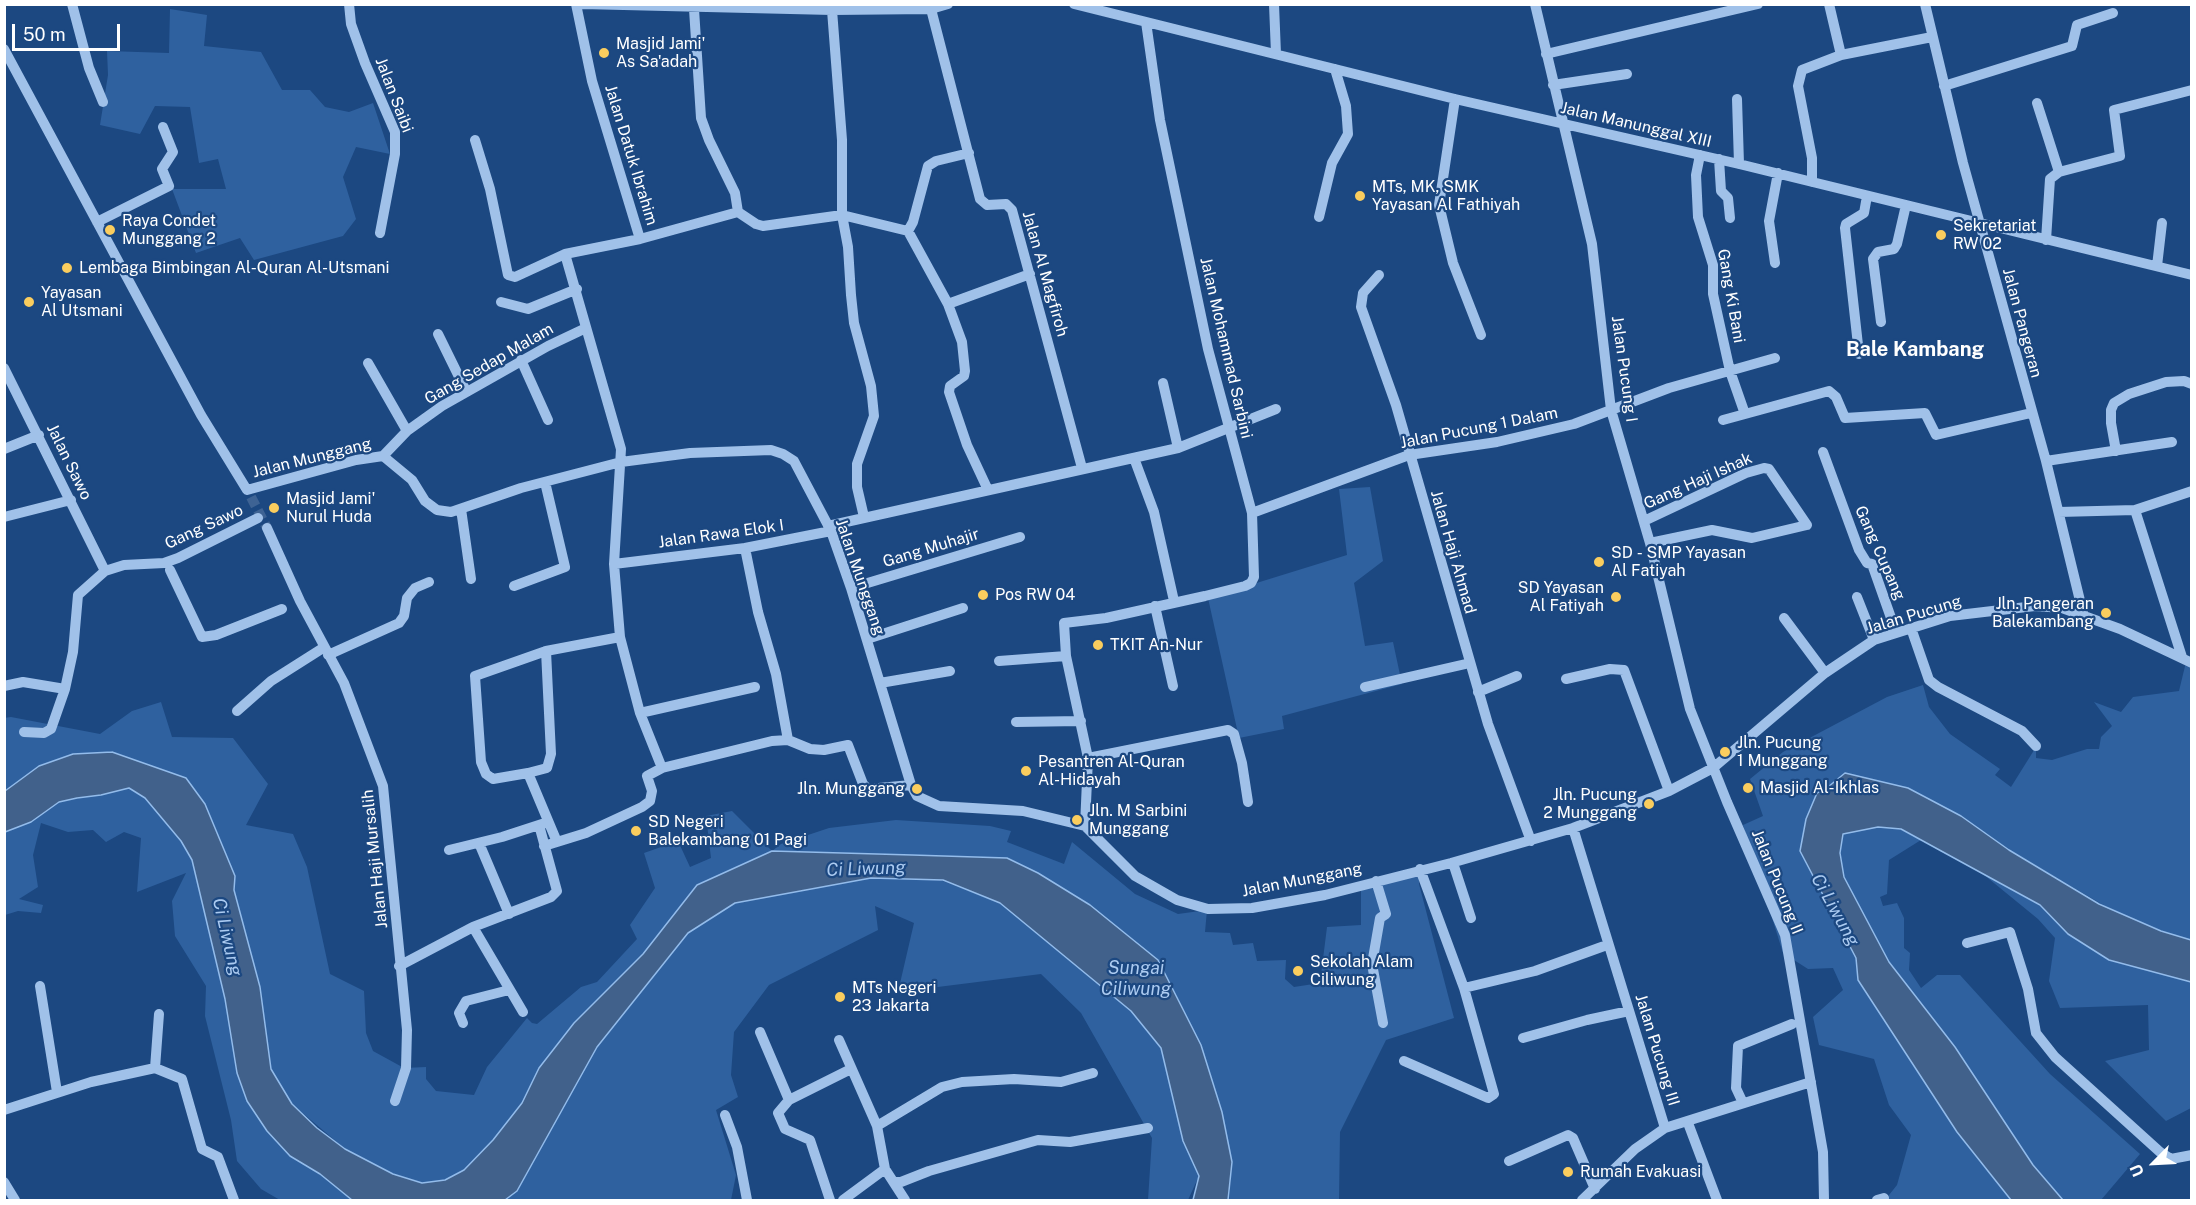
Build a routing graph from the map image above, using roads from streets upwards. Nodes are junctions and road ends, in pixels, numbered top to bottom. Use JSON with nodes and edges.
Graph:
{"nodes":[{"id":1,"x":72,"y":4,"type":"edge"},
{"id":2,"x":349,"y":4,"type":"edge"},
{"id":3,"x":576,"y":4,"type":"edge"},
{"id":4,"x":582,"y":4,"type":"edge"},
{"id":5,"x":948,"y":4,"type":"edge"},
{"id":6,"x":1074,"y":4,"type":"edge"},
{"id":7,"x":1274,"y":4,"type":"edge"},
{"id":8,"x":1535,"y":4,"type":"edge"},
{"id":9,"x":1758,"y":4,"type":"edge"},
{"id":10,"x":1830,"y":4,"type":"edge"},
{"id":11,"x":1925,"y":4,"type":"edge"},
{"id":12,"x":819,"y":7,"type":"edge"},
{"id":13,"x":694,"y":9,"type":"junction"},
{"id":14,"x":931,"y":9,"type":"junction"},
{"id":15,"x":832,"y":10,"type":"junction"},
{"id":16,"x":2113,"y":13,"type":"dead end"},
{"id":17,"x":1146,"y":22,"type":"junction"},
{"id":18,"x":1932,"y":37,"type":"junction"},
{"id":19,"x":4,"y":49,"type":"edge"},
{"id":20,"x":1276,"y":54,"type":"junction"},
{"id":21,"x":1546,"y":54,"type":"junction"},
{"id":22,"x":1841,"y":54,"type":"junction"},
{"id":23,"x":1335,"y":69,"type":"junction"},
{"id":24,"x":1628,"y":74,"type":"dead end"},
{"id":25,"x":1553,"y":85,"type":"junction"},
{"id":26,"x":1944,"y":86,"type":"junction"},
{"id":27,"x":2192,"y":90,"type":"edge"},
{"id":28,"x":1455,"y":99,"type":"junction"},
{"id":29,"x":1737,"y":99,"type":"dead end"},
{"id":30,"x":103,"y":102,"type":"dead end"},
{"id":31,"x":2037,"y":103,"type":"dead end"},
{"id":32,"x":1562,"y":125,"type":"junction"},
{"id":33,"x":163,"y":127,"type":"dead end"},
{"id":34,"x":475,"y":140,"type":"dead end"},
{"id":35,"x":969,"y":153,"type":"junction"},
{"id":36,"x":1700,"y":155,"type":"junction"},
{"id":37,"x":1719,"y":159,"type":"junction"},
{"id":38,"x":1739,"y":164,"type":"junction"},
{"id":39,"x":2059,"y":172,"type":"junction"},
{"id":40,"x":1778,"y":173,"type":"junction"},
{"id":41,"x":1812,"y":182,"type":"junction"},
{"id":42,"x":1867,"y":196,"type":"junction"},
{"id":43,"x":1906,"y":205,"type":"junction"},
{"id":44,"x":738,"y":212,"type":"junction"},
{"id":45,"x":843,"y":214,"type":"junction"},
{"id":46,"x":1319,"y":217,"type":"dead end"},
{"id":47,"x":1730,"y":218,"type":"dead end"},
{"id":48,"x":97,"y":222,"type":"junction"},
{"id":49,"x":1980,"y":223,"type":"junction"},
{"id":50,"x":2162,"y":223,"type":"dead end"},
{"id":51,"x":908,"y":231,"type":"junction"},
{"id":52,"x":380,"y":232,"type":"dead end"},
{"id":53,"x":640,"y":239,"type":"junction"},
{"id":54,"x":2046,"y":240,"type":"junction"},
{"id":55,"x":565,"y":254,"type":"junction"},
{"id":56,"x":1775,"y":263,"type":"dead end"},
{"id":57,"x":2157,"y":266,"type":"junction"},
{"id":58,"x":1030,"y":274,"type":"junction"},
{"id":59,"x":1379,"y":275,"type":"dead end"},
{"id":60,"x":2192,"y":275,"type":"edge"},
{"id":61,"x":577,"y":289,"type":"junction"},
{"id":62,"x":501,"y":302,"type":"dead end"},
{"id":63,"x":948,"y":304,"type":"junction"},
{"id":64,"x":1881,"y":322,"type":"dead end"},
{"id":65,"x":586,"y":328,"type":"junction"},
{"id":66,"x":438,"y":334,"type":"dead end"},
{"id":67,"x":1481,"y":335,"type":"dead end"},
{"id":68,"x":1859,"y":354,"type":"dead end"},
{"id":69,"x":1775,"y":358,"type":"dead end"},
{"id":70,"x":521,"y":360,"type":"junction"},
{"id":71,"x":368,"y":363,"type":"dead end"},
{"id":72,"x":4,"y":369,"type":"edge"},
{"id":73,"x":1730,"y":371,"type":"junction"},
{"id":74,"x":1163,"y":383,"type":"dead end"},
{"id":75,"x":2192,"y":384,"type":"edge"},
{"id":76,"x":466,"y":391,"type":"junction"},
{"id":77,"x":1276,"y":409,"type":"dead end"},
{"id":78,"x":1611,"y":410,"type":"junction"},
{"id":79,"x":2031,"y":413,"type":"junction"},
{"id":80,"x":1745,"y":414,"type":"junction"},
{"id":81,"x":548,"y":420,"type":"dead end"},
{"id":82,"x":1723,"y":420,"type":"dead end"},
{"id":83,"x":1227,"y":429,"type":"junction"},
{"id":84,"x":407,"y":431,"type":"junction"},
{"id":85,"x":39,"y":435,"type":"junction"},
{"id":86,"x":2172,"y":442,"type":"dead end"},
{"id":87,"x":1178,"y":448,"type":"junction"},
{"id":88,"x":4,"y":449,"type":"edge"},
{"id":89,"x":2116,"y":451,"type":"junction"},
{"id":90,"x":1823,"y":452,"type":"dead end"},
{"id":91,"x":1409,"y":455,"type":"junction"},
{"id":92,"x":383,"y":456,"type":"junction"},
{"id":93,"x":1134,"y":458,"type":"junction"},
{"id":94,"x":2046,"y":461,"type":"junction"},
{"id":95,"x":621,"y":462,"type":"junction"},
{"id":96,"x":1082,"y":468,"type":"junction"},
{"id":97,"x":545,"y":482,"type":"junction"},
{"id":98,"x":988,"y":490,"type":"junction"},
{"id":99,"x":2192,"y":491,"type":"edge"},
{"id":100,"x":71,"y":500,"type":"junction"},
{"id":101,"x":461,"y":509,"type":"junction"},
{"id":102,"x":2135,"y":510,"type":"junction"},
{"id":103,"x":2059,"y":512,"type":"junction"},
{"id":104,"x":1252,"y":513,"type":"junction"},
{"id":105,"x":4,"y":517,"type":"edge"},
{"id":106,"x":864,"y":517,"type":"junction"},
{"id":107,"x":258,"y":518,"type":"dead end"},
{"id":108,"x":1644,"y":521,"type":"junction"},
{"id":109,"x":267,"y":528,"type":"tunnel mouth"},
{"id":110,"x":829,"y":529,"type":"junction"},
{"id":111,"x":1020,"y":537,"type":"dead end"},
{"id":112,"x":1650,"y":543,"type":"junction"},
{"id":113,"x":745,"y":548,"type":"junction"},
{"id":114,"x":614,"y":564,"type":"junction"},
{"id":115,"x":170,"y":570,"type":"dead end"},
{"id":116,"x":105,"y":571,"type":"junction"},
{"id":117,"x":471,"y":579,"type":"dead end"},
{"id":118,"x":429,"y":582,"type":"dead end"},
{"id":119,"x":514,"y":586,"type":"dead end"},
{"id":120,"x":851,"y":588,"type":"junction"},
{"id":121,"x":1857,"y":597,"type":"dead end"},
{"id":122,"x":300,"y":601,"type":"junction"},
{"id":123,"x":1174,"y":602,"type":"junction"},
{"id":124,"x":1155,"y":606,"type":"junction"},
{"id":125,"x":963,"y":609,"type":"dead end"},
{"id":126,"x":2083,"y":613,"type":"junction"},
{"id":127,"x":1784,"y":618,"type":"dead end"},
{"id":128,"x":1911,"y":628,"type":"junction"},
{"id":129,"x":1896,"y":632,"type":"junction"},
{"id":130,"x":620,"y":637,"type":"junction"},
{"id":131,"x":867,"y":639,"type":"junction"},
{"id":132,"x":1874,"y":640,"type":"junction"},
{"id":133,"x":546,"y":651,"type":"junction"},
{"id":134,"x":326,"y":652,"type":"junction"},
{"id":135,"x":1066,"y":656,"type":"junction"},
{"id":136,"x":2187,"y":660,"type":"edge"},
{"id":137,"x":999,"y":662,"type":"dead end"},
{"id":138,"x":1470,"y":663,"type":"junction"},
{"id":139,"x":950,"y":671,"type":"dead end"},
{"id":140,"x":1825,"y":673,"type":"junction"},
{"id":141,"x":1517,"y":676,"type":"dead end"},
{"id":142,"x":1566,"y":679,"type":"dead end"},
{"id":143,"x":880,"y":684,"type":"junction"},
{"id":144,"x":4,"y":686,"type":"edge"},
{"id":145,"x":1173,"y":686,"type":"dead end"},
{"id":146,"x":755,"y":687,"type":"dead end"},
{"id":147,"x":1365,"y":687,"type":"dead end"},
{"id":148,"x":65,"y":689,"type":"junction"},
{"id":149,"x":1478,"y":692,"type":"junction"},
{"id":150,"x":237,"y":711,"type":"dead end"},
{"id":151,"x":640,"y":713,"type":"junction"},
{"id":152,"x":1016,"y":722,"type":"dead end"},
{"id":153,"x":1081,"y":722,"type":"junction"},
{"id":154,"x":24,"y":732,"type":"dead end"},
{"id":155,"x":788,"y":740,"type":"junction"},
{"id":156,"x":2036,"y":746,"type":"dead end"},
{"id":157,"x":1088,"y":758,"type":"junction"},
{"id":158,"x":662,"y":768,"type":"junction"},
{"id":159,"x":1713,"y":768,"type":"junction"},
{"id":160,"x":528,"y":773,"type":"junction"},
{"id":161,"x":911,"y":785,"type":"junction"},
{"id":162,"x":1669,"y":791,"type":"junction"},
{"id":163,"x":1248,"y":802,"type":"dead end"},
{"id":164,"x":543,"y":823,"type":"junction"},
{"id":165,"x":1085,"y":826,"type":"junction"},
{"id":166,"x":1573,"y":828,"type":"junction"},
{"id":167,"x":1531,"y":841,"type":"junction"},
{"id":168,"x":557,"y":842,"type":"junction"},
{"id":169,"x":479,"y":843,"type":"junction"},
{"id":170,"x":544,"y":846,"type":"junction"},
{"id":171,"x":449,"y":850,"type":"dead end"},
{"id":172,"x":1453,"y":863,"type":"junction"},
{"id":173,"x":1420,"y":869,"type":"junction"},
{"id":174,"x":1376,"y":881,"type":"junction"},
{"id":175,"x":509,"y":914,"type":"junction"},
{"id":176,"x":1471,"y":918,"type":"dead end"},
{"id":177,"x":473,"y":927,"type":"junction"},
{"id":178,"x":1967,"y":943,"type":"dead end"},
{"id":179,"x":1607,"y":945,"type":"junction"},
{"id":180,"x":399,"y":966,"type":"junction"},
{"id":181,"x":40,"y":986,"type":"dead end"},
{"id":182,"x":1464,"y":988,"type":"junction"},
{"id":183,"x":509,"y":990,"type":"junction"},
{"id":184,"x":1629,"y":1011,"type":"junction"},
{"id":185,"x":523,"y":1012,"type":"dead end"},
{"id":186,"x":159,"y":1014,"type":"dead end"},
{"id":187,"x":463,"y":1023,"type":"dead end"},
{"id":188,"x":1383,"y":1023,"type":"dead end"},
{"id":189,"x":1792,"y":1024,"type":"dead end"},
{"id":190,"x":760,"y":1032,"type":"dead end"},
{"id":191,"x":1523,"y":1038,"type":"dead end"},
{"id":192,"x":839,"y":1040,"type":"dead end"},
{"id":193,"x":1404,"y":1061,"type":"dead end"},
{"id":194,"x":155,"y":1068,"type":"junction"},
{"id":195,"x":851,"y":1069,"type":"junction"},
{"id":196,"x":1093,"y":1073,"type":"dead end"},
{"id":197,"x":1811,"y":1082,"type":"junction"},
{"id":198,"x":57,"y":1092,"type":"junction"},
{"id":199,"x":789,"y":1100,"type":"junction"},
{"id":200,"x":395,"y":1101,"type":"dead end"},
{"id":201,"x":1743,"y":1103,"type":"junction"},
{"id":202,"x":4,"y":1110,"type":"edge"},
{"id":203,"x":725,"y":1115,"type":"dead end"},
{"id":204,"x":1688,"y":1123,"type":"junction"},
{"id":205,"x":877,"y":1126,"type":"junction"},
{"id":206,"x":1148,"y":1128,"type":"dead end"},
{"id":207,"x":1665,"y":1128,"type":"junction"},
{"id":208,"x":2191,"y":1155,"type":"edge"},
{"id":209,"x":1509,"y":1161,"type":"dead end"},
{"id":210,"x":885,"y":1169,"type":"junction"},
{"id":211,"x":4,"y":1182,"type":"edge"},
{"id":212,"x":895,"y":1182,"type":"junction"},
{"id":213,"x":1595,"y":1189,"type":"junction"},
{"id":214,"x":15,"y":1200,"type":"edge"},
{"id":215,"x":234,"y":1200,"type":"edge"},
{"id":216,"x":747,"y":1200,"type":"edge"},
{"id":217,"x":830,"y":1200,"type":"edge"},
{"id":218,"x":843,"y":1200,"type":"edge"},
{"id":219,"x":905,"y":1200,"type":"edge"},
{"id":220,"x":1585,"y":1200,"type":"edge"},
{"id":221,"x":1717,"y":1200,"type":"edge"},
{"id":222,"x":1824,"y":1200,"type":"edge"}],
"edges":[{"from":1,"to":30,"type":"street"},
{"from":2,"to":52,"type":"street","name":"Jalan Saibi"},
{"from":3,"to":53,"type":"street","name":"Jalan Datuk Ibrahim"},
{"from":4,"to":13,"type":"street"},
{"from":5,"to":14,"type":"street"},
{"from":6,"to":17,"type":"street","name":"Jalan Manunggal XIII"},
{"from":7,"to":20,"type":"street"},
{"from":8,"to":21,"type":"street","name":"Jalan Pucung I"},
{"from":9,"to":21,"type":"street"},
{"from":10,"to":22,"type":"street"},
{"from":11,"to":18,"type":"street","name":"Jalan Pangeran"},
{"from":12,"to":13,"type":"street"},
{"from":12,"to":15,"type":"street"},
{"from":13,"to":44,"type":"street"},
{"from":14,"to":15,"type":"street"},
{"from":14,"to":35,"type":"street","name":"Jalan Al Magfiroh"},
{"from":15,"to":45,"type":"street"},
{"from":16,"to":26,"type":"street"},
{"from":17,"to":20,"type":"street","name":"Jalan Manunggal XIII"},
{"from":17,"to":83,"type":"street","name":"Jalan Mohammad Sarbini"},
{"from":18,"to":22,"type":"street"},
{"from":18,"to":26,"type":"street","name":"Jalan Pangeran"},
{"from":19,"to":48,"type":"street","name":"Jalan Munggang"},
{"from":20,"to":23,"type":"street","name":"Jalan Manunggal XIII"},
{"from":21,"to":25,"type":"street","name":"Jalan Pucung I"},
{"from":22,"to":41,"type":"street"},
{"from":23,"to":28,"type":"street","name":"Jalan Manunggal XIII"},
{"from":23,"to":46,"type":"street"},
{"from":24,"to":25,"type":"street"},
{"from":25,"to":32,"type":"street","name":"Jalan Pucung I"},
{"from":26,"to":49,"type":"street","name":"Jalan Pangeran"},
{"from":27,"to":39,"type":"street"},
{"from":28,"to":32,"type":"street","name":"Jalan Manunggal XIII"},
{"from":28,"to":67,"type":"street"},
{"from":29,"to":38,"type":"street"},
{"from":31,"to":39,"type":"street"},
{"from":32,"to":36,"type":"street","name":"Jalan Manunggal XIII"},
{"from":32,"to":78,"type":"street","name":"Jalan Pucung I"},
{"from":33,"to":48,"type":"street"},
{"from":34,"to":55,"type":"street","name":"Jalan Datuk Ibrahim"},
{"from":35,"to":51,"type":"street"},
{"from":35,"to":58,"type":"street","name":"Jalan Al Magfiroh"},
{"from":36,"to":37,"type":"street","name":"Jalan Manunggal XIII"},
{"from":36,"to":73,"type":"street","name":"Gang Ki Bani"},
{"from":37,"to":38,"type":"street","name":"Jalan Manunggal XIII"},
{"from":37,"to":47,"type":"street"},
{"from":38,"to":40,"type":"street","name":"Jalan Manunggal XIII"},
{"from":39,"to":54,"type":"street"},
{"from":40,"to":41,"type":"street","name":"Jalan Manunggal XIII"},
{"from":40,"to":56,"type":"street"},
{"from":41,"to":42,"type":"street","name":"Jalan Manunggal XIII"},
{"from":42,"to":43,"type":"street","name":"Jalan Manunggal XIII"},
{"from":42,"to":68,"type":"street"},
{"from":43,"to":49,"type":"street","name":"Jalan Manunggal XIII"},
{"from":43,"to":64,"type":"street"},
{"from":44,"to":45,"type":"street"},
{"from":44,"to":53,"type":"street"},
{"from":45,"to":51,"type":"street"},
{"from":45,"to":106,"type":"street"},
{"from":48,"to":92,"type":"street","name":"Jalan Munggang"},
{"from":49,"to":54,"type":"street","name":"Jalan Manunggal XIII"},
{"from":49,"to":79,"type":"street","name":"Jalan Pangeran"},
{"from":50,"to":57,"type":"street"},
{"from":51,"to":63,"type":"street"},
{"from":53,"to":55,"type":"street","name":"Jalan Datuk Ibrahim"},
{"from":54,"to":57,"type":"street","name":"Jalan Manunggal XIII"},
{"from":55,"to":61,"type":"street"},
{"from":57,"to":60,"type":"street","name":"Jalan Manunggal XIII"},
{"from":58,"to":63,"type":"street"},
{"from":58,"to":96,"type":"street","name":"Jalan Al Magfiroh"},
{"from":59,"to":91,"type":"street","name":"Jalan Haji Ahmad"},
{"from":61,"to":62,"type":"street"},
{"from":61,"to":65,"type":"street"},
{"from":63,"to":98,"type":"street"},
{"from":65,"to":70,"type":"street","name":"Gang Sedap Malam"},
{"from":65,"to":95,"type":"street"},
{"from":66,"to":76,"type":"street"},
{"from":69,"to":73,"type":"street","name":"Jalan Pucung 1 Dalam"},
{"from":70,"to":76,"type":"street","name":"Gang Sedap Malam"},
{"from":70,"to":81,"type":"street"},
{"from":71,"to":84,"type":"street"},
{"from":72,"to":85,"type":"street","name":"Jalan Sawo"},
{"from":73,"to":78,"type":"street","name":"Jalan Pucung 1 Dalam"},
{"from":73,"to":80,"type":"street","name":"Gang Ki Bani"},
{"from":74,"to":87,"type":"street"},
{"from":75,"to":89,"type":"street"},
{"from":76,"to":84,"type":"street","name":"Gang Sedap Malam"},
{"from":77,"to":83,"type":"street"},
{"from":78,"to":91,"type":"street","name":"Jalan Pucung 1 Dalam"},
{"from":78,"to":108,"type":"street","name":"Jalan Pucung I"},
{"from":79,"to":80,"type":"street"},
{"from":79,"to":94,"type":"street","name":"Jalan Pangeran"},
{"from":80,"to":82,"type":"street"},
{"from":83,"to":87,"type":"street"},
{"from":83,"to":104,"type":"street","name":"Jalan Mohammad Sarbini"},
{"from":84,"to":92,"type":"street","name":"Gang Sedap Malam"},
{"from":85,"to":88,"type":"street"},
{"from":85,"to":100,"type":"street","name":"Jalan Sawo"},
{"from":86,"to":89,"type":"street"},
{"from":87,"to":93,"type":"street"},
{"from":89,"to":94,"type":"street"},
{"from":90,"to":129,"type":"street","name":"Gang Cupang"},
{"from":91,"to":104,"type":"street","name":"Jalan Pucung 1 Dalam"},
{"from":91,"to":138,"type":"street","name":"Jalan Haji Ahmad"},
{"from":92,"to":101,"type":"street","name":"Jalan Munggang"},
{"from":93,"to":96,"type":"street"},
{"from":93,"to":123,"type":"street"},
{"from":94,"to":103,"type":"street","name":"Jalan Pangeran"},
{"from":95,"to":97,"type":"street","name":"Jalan Munggang"},
{"from":95,"to":110,"type":"street","name":"Jalan Munggang"},
{"from":95,"to":114,"type":"street"},
{"from":96,"to":98,"type":"street"},
{"from":97,"to":101,"type":"street","name":"Jalan Munggang"},
{"from":97,"to":119,"type":"street"},
{"from":98,"to":106,"type":"street"},
{"from":99,"to":102,"type":"street"},
{"from":100,"to":105,"type":"street"},
{"from":100,"to":116,"type":"street","name":"Jalan Sawo"},
{"from":101,"to":117,"type":"street"},
{"from":102,"to":103,"type":"street"},
{"from":102,"to":136,"type":"street"},
{"from":103,"to":126,"type":"street","name":"Jalan Pangeran"},
{"from":104,"to":123,"type":"street","name":"Jalan Mohammad Sarbini"},
{"from":106,"to":110,"type":"street"},
{"from":107,"to":116,"type":"street","name":"Gang Sawo"},
{"from":108,"to":112,"type":"street","name":"Jalan Pucung I"},
{"from":108,"to":112,"type":"street","name":"Gang Haji Ishak"},
{"from":109,"to":122,"type":"street","name":"Jalan Haji Mursalih"},
{"from":110,"to":113,"type":"street","name":"Jalan Rawa Elok I"},
{"from":110,"to":120,"type":"street","name":"Jalan Munggang"},
{"from":111,"to":120,"type":"street","name":"Gang Muhajir"},
{"from":112,"to":159,"type":"street","name":"Jalan Pucung I"},
{"from":113,"to":114,"type":"street","name":"Jalan Rawa Elok I"},
{"from":113,"to":155,"type":"street"},
{"from":114,"to":130,"type":"street"},
{"from":115,"to":122,"type":"street"},
{"from":116,"to":148,"type":"street","name":"Gang Sawo"},
{"from":118,"to":134,"type":"street"},
{"from":120,"to":131,"type":"street","name":"Jalan Munggang"},
{"from":121,"to":132,"type":"street"},
{"from":122,"to":134,"type":"street","name":"Jalan Haji Mursalih"},
{"from":123,"to":124,"type":"street","name":"Jalan Mohammad Sarbini"},
{"from":124,"to":135,"type":"street","name":"Jalan Mohammad Sarbini"},
{"from":124,"to":145,"type":"street"},
{"from":125,"to":131,"type":"street"},
{"from":126,"to":128,"type":"street","name":"Jalan Pucung"},
{"from":126,"to":136,"type":"street","name":"Jalan Pucung"},
{"from":127,"to":140,"type":"street"},
{"from":128,"to":129,"type":"street","name":"Jalan Pucung"},
{"from":128,"to":156,"type":"street"},
{"from":129,"to":132,"type":"street","name":"Jalan Pucung"},
{"from":130,"to":133,"type":"street"},
{"from":130,"to":151,"type":"street"},
{"from":131,"to":143,"type":"street","name":"Jalan Munggang"},
{"from":132,"to":140,"type":"street","name":"Jalan Pucung"},
{"from":133,"to":160,"type":"street"},
{"from":133,"to":160,"type":"street"},
{"from":134,"to":150,"type":"street"},
{"from":134,"to":180,"type":"street","name":"Jalan Haji Mursalih"},
{"from":135,"to":137,"type":"street"},
{"from":135,"to":153,"type":"street","name":"Jalan Mohammad Sarbini"},
{"from":138,"to":147,"type":"street"},
{"from":138,"to":149,"type":"street","name":"Jalan Haji Ahmad"},
{"from":139,"to":143,"type":"street"},
{"from":140,"to":159,"type":"street","name":"Jalan Pucung"},
{"from":141,"to":149,"type":"street"},
{"from":142,"to":162,"type":"street"},
{"from":143,"to":161,"type":"street","name":"Jalan Munggang"},
{"from":144,"to":148,"type":"street"},
{"from":146,"to":151,"type":"street"},
{"from":148,"to":154,"type":"street","name":"Gang Sawo"},
{"from":149,"to":167,"type":"street","name":"Jalan Haji Ahmad"},
{"from":151,"to":158,"type":"street"},
{"from":152,"to":153,"type":"street"},
{"from":153,"to":157,"type":"street","name":"Jalan Mohammad Sarbini"},
{"from":155,"to":158,"type":"street"},
{"from":155,"to":161,"type":"street"},
{"from":157,"to":163,"type":"street"},
{"from":157,"to":165,"type":"street","name":"Jalan Mohammad Sarbini"},
{"from":158,"to":168,"type":"street"},
{"from":159,"to":162,"type":"street","name":"Jalan Munggang"},
{"from":159,"to":197,"type":"street","name":"Jalan Pucung II"},
{"from":160,"to":164,"type":"street"},
{"from":161,"to":165,"type":"street"},
{"from":162,"to":166,"type":"street","name":"Jalan Munggang"},
{"from":164,"to":168,"type":"street"},
{"from":164,"to":169,"type":"street"},
{"from":164,"to":170,"type":"street"},
{"from":165,"to":174,"type":"street","name":"Jalan Munggang"},
{"from":166,"to":167,"type":"street","name":"Jalan Munggang"},
{"from":166,"to":179,"type":"street","name":"Jalan Pucung III"},
{"from":167,"to":172,"type":"street","name":"Jalan Munggang"},
{"from":168,"to":170,"type":"street"},
{"from":169,"to":171,"type":"street"},
{"from":169,"to":175,"type":"street"},
{"from":170,"to":175,"type":"street"},
{"from":172,"to":173,"type":"street","name":"Jalan Munggang"},
{"from":172,"to":176,"type":"street"},
{"from":173,"to":174,"type":"street","name":"Jalan Munggang"},
{"from":173,"to":182,"type":"street"},
{"from":174,"to":188,"type":"street"},
{"from":175,"to":177,"type":"street"},
{"from":177,"to":180,"type":"street"},
{"from":177,"to":183,"type":"street"},
{"from":178,"to":208,"type":"street"},
{"from":179,"to":182,"type":"street"},
{"from":179,"to":184,"type":"street","name":"Jalan Pucung III"},
{"from":180,"to":200,"type":"street","name":"Jalan Haji Mursalih"},
{"from":181,"to":198,"type":"street"},
{"from":182,"to":193,"type":"street"},
{"from":183,"to":185,"type":"street"},
{"from":183,"to":187,"type":"street"},
{"from":184,"to":191,"type":"street"},
{"from":184,"to":207,"type":"street","name":"Jalan Pucung III"},
{"from":186,"to":194,"type":"street"},
{"from":189,"to":201,"type":"street"},
{"from":190,"to":199,"type":"street"},
{"from":192,"to":195,"type":"street"},
{"from":194,"to":198,"type":"street"},
{"from":194,"to":215,"type":"street"},
{"from":195,"to":199,"type":"street"},
{"from":195,"to":205,"type":"street"},
{"from":196,"to":205,"type":"street"},
{"from":197,"to":201,"type":"street"},
{"from":197,"to":222,"type":"street","name":"Jalan Pucung II"},
{"from":198,"to":202,"type":"street"},
{"from":199,"to":217,"type":"street"},
{"from":201,"to":204,"type":"street"},
{"from":203,"to":216,"type":"street"},
{"from":204,"to":207,"type":"street"},
{"from":204,"to":221,"type":"street"},
{"from":205,"to":210,"type":"street"},
{"from":206,"to":212,"type":"street"},
{"from":207,"to":213,"type":"street","name":"Jalan Pucung III"},
{"from":209,"to":213,"type":"street"},
{"from":210,"to":212,"type":"street"},
{"from":210,"to":218,"type":"street"},
{"from":211,"to":214,"type":"street"},
{"from":212,"to":219,"type":"street"},
{"from":213,"to":220,"type":"street","name":"Jalan Pucung III"}]}
